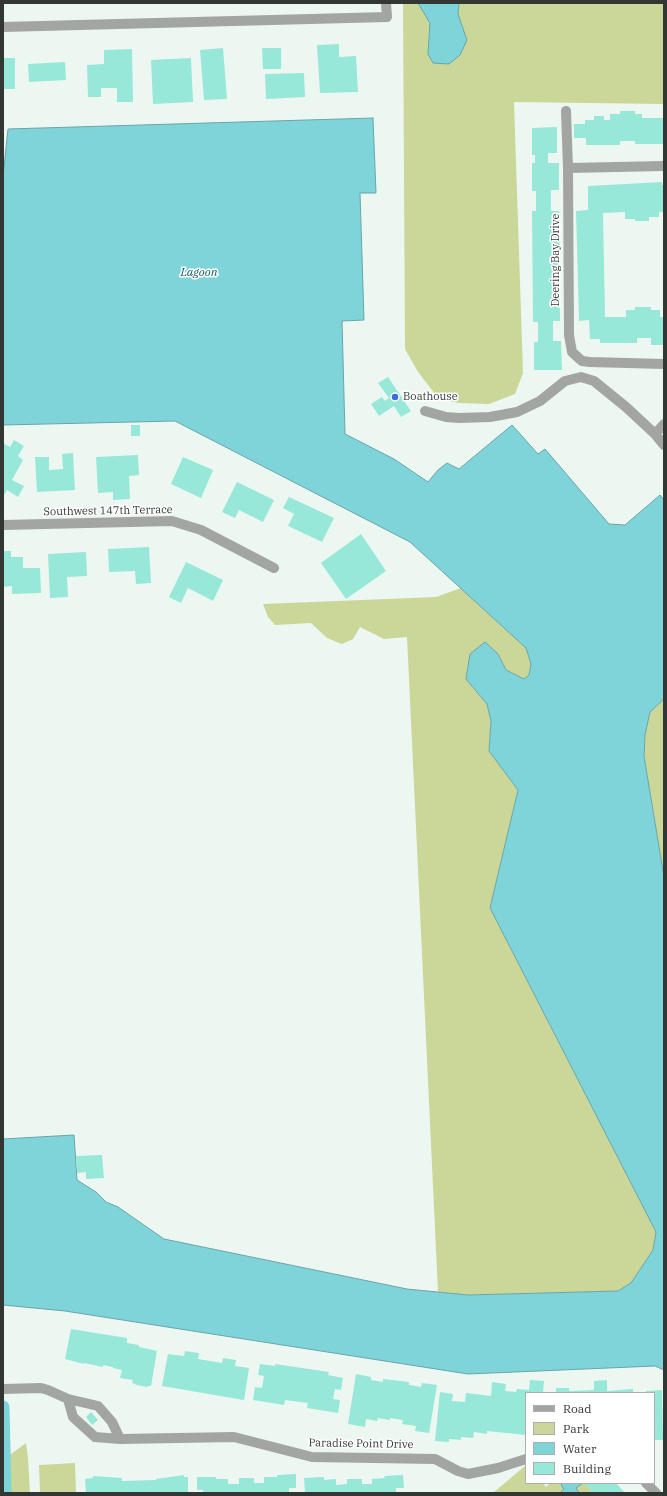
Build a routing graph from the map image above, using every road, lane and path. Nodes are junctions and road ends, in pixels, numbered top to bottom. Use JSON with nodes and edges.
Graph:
{"nodes":[{"id":1,"x":386,"y":3,"type":"edge"},
{"id":2,"x":3,"y":27,"type":"edge"},
{"id":3,"x":566,"y":111,"type":"dead end"},
{"id":4,"x":664,"y":166,"type":"edge"},
{"id":5,"x":568,"y":168,"type":"junction"},
{"id":6,"x":664,"y":364,"type":"edge"},
{"id":7,"x":425,"y":411,"type":"dead end"},
{"id":8,"x":664,"y":424,"type":"edge"},
{"id":9,"x":655,"y":434,"type":"junction"},
{"id":10,"x":664,"y":445,"type":"edge"},
{"id":11,"x":3,"y":525,"type":"edge"},
{"id":12,"x":274,"y":568,"type":"dead end"},
{"id":13,"x":3,"y":1389,"type":"edge"},
{"id":14,"x":68,"y":1399,"type":"junction"},
{"id":15,"x":120,"y":1439,"type":"junction"},
{"id":16,"x":525,"y":1459,"type":"edge"},
{"id":17,"x":647,"y":1484,"type":"edge"},
{"id":18,"x":656,"y":1493,"type":"edge"}],
"edges":[{"from":1,"to":2,"type":"street"},
{"from":3,"to":5,"type":"street","name":"Deering Bay Drive"},
{"from":4,"to":5,"type":"street"},
{"from":5,"to":6,"type":"street","name":"Deering Bay Drive"},
{"from":7,"to":9,"type":"street"},
{"from":8,"to":9,"type":"street"},
{"from":9,"to":10,"type":"street"},
{"from":11,"to":12,"type":"street","name":"Southwest 147th Terrace"},
{"from":13,"to":14,"type":"street"},
{"from":14,"to":15,"type":"street"},
{"from":14,"to":15,"type":"street","name":"Paradise Point Drive"},
{"from":15,"to":16,"type":"street","name":"Paradise Point Drive"},
{"from":17,"to":18,"type":"street"}]}
